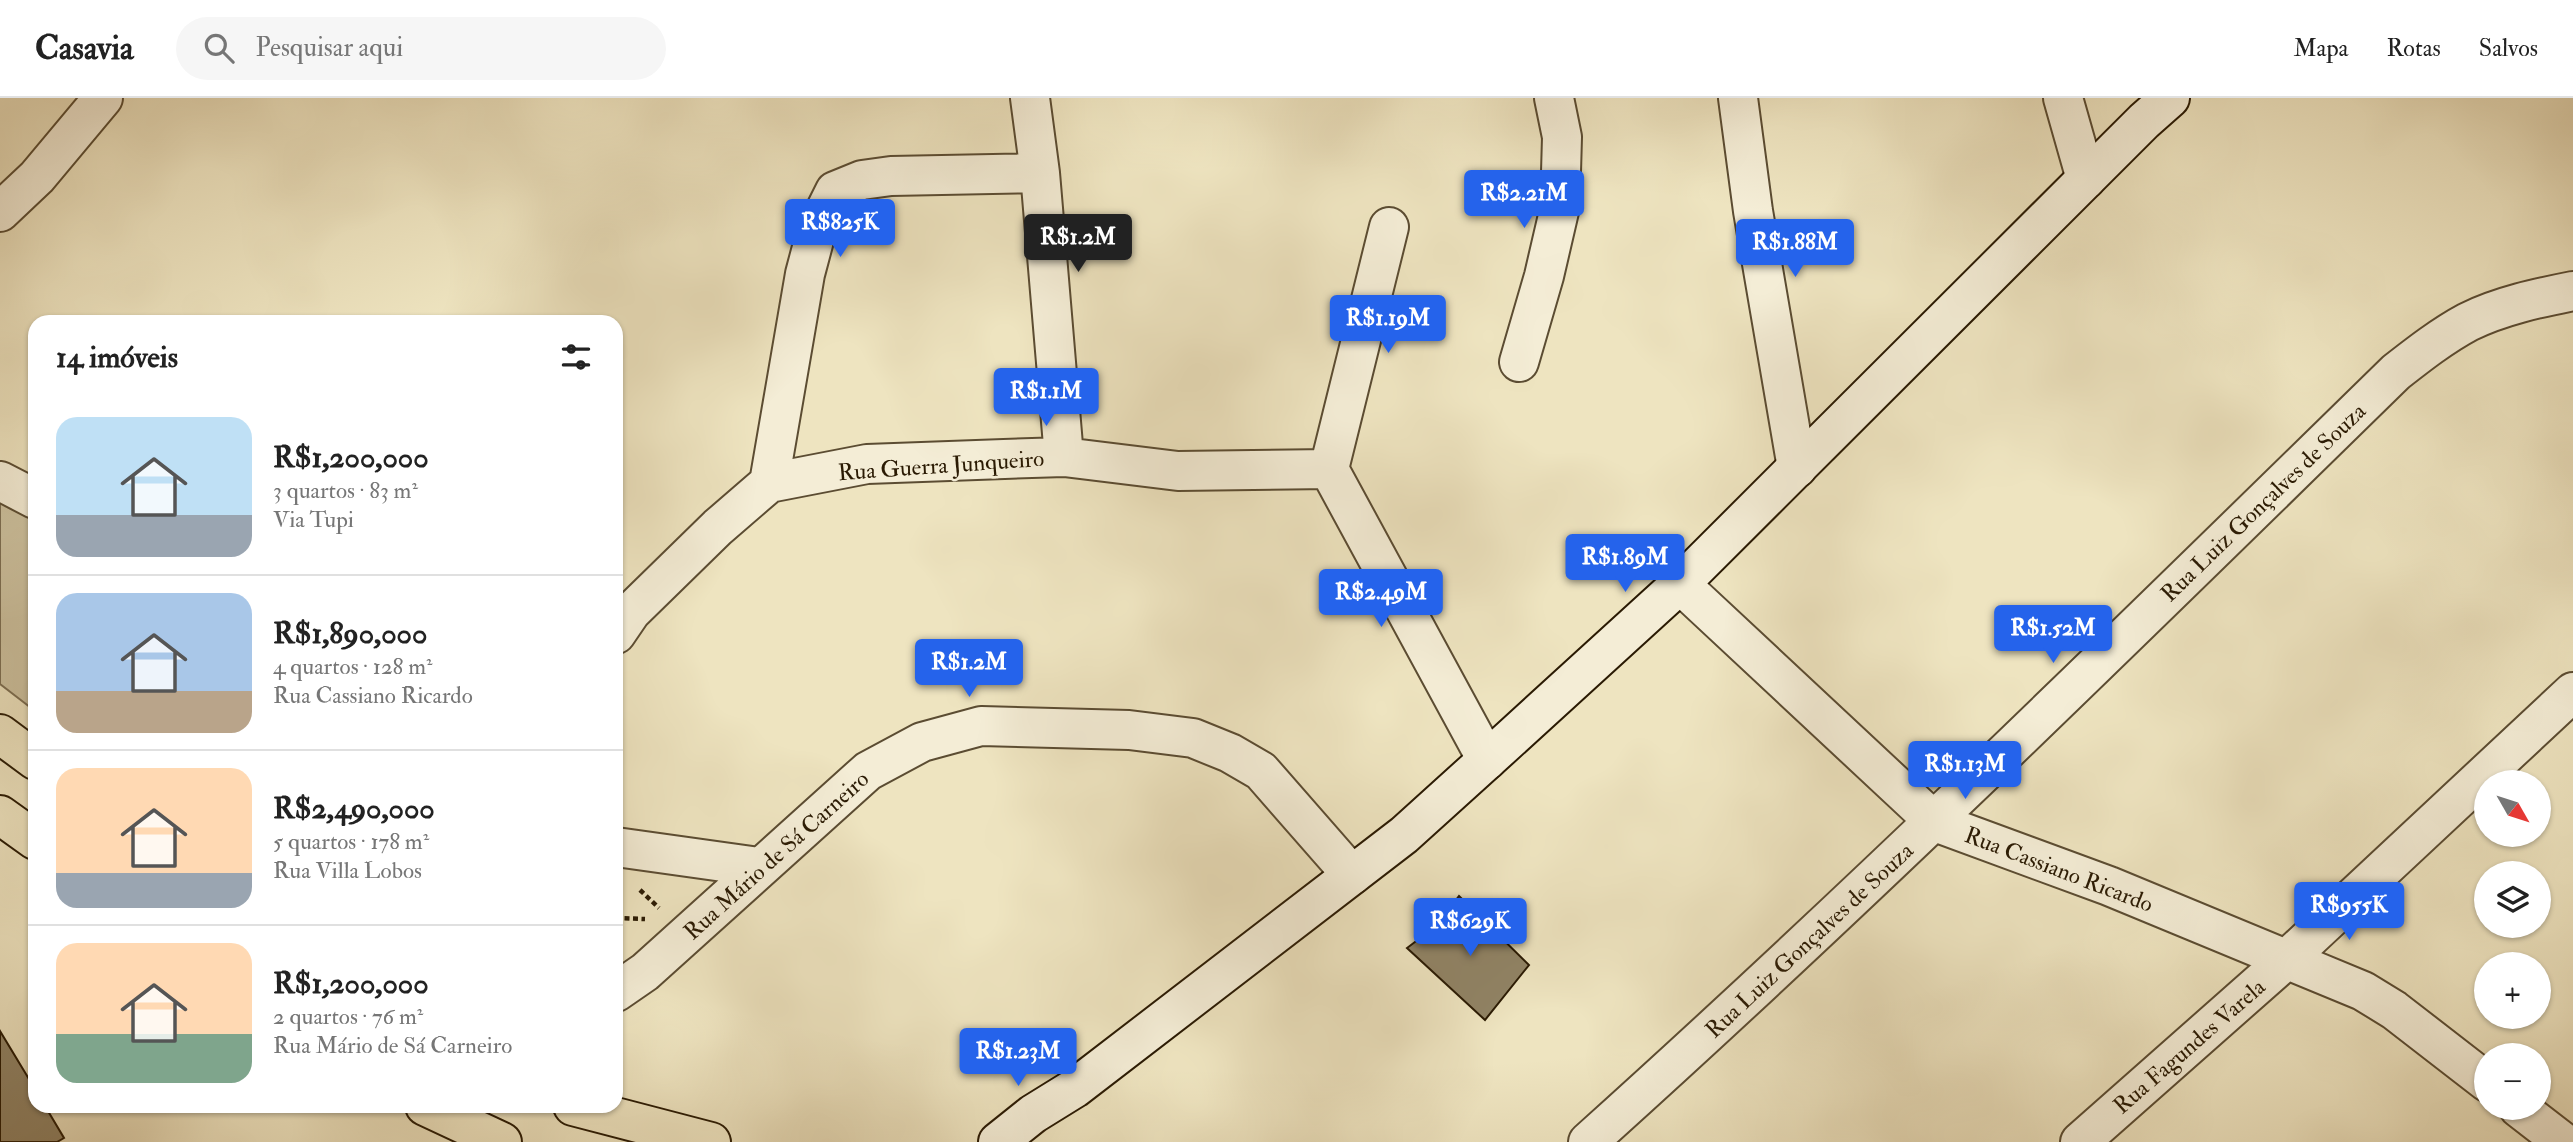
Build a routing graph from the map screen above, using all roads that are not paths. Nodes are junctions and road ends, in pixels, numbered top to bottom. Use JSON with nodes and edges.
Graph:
{"nodes":[{"id":1,"x":103,"y":98,"type":"edge"},
{"id":2,"x":1030,"y":98,"type":"edge"},
{"id":3,"x":1554,"y":98,"type":"edge"},
{"id":4,"x":1738,"y":98,"type":"edge"},
{"id":5,"x":2063,"y":98,"type":"edge"},
{"id":6,"x":2170,"y":98,"type":"edge"},
{"id":7,"x":1040,"y":173,"type":"junction"},
{"id":8,"x":2086,"y":179,"type":"junction"},
{"id":9,"x":0,"y":212,"type":"edge"},
{"id":10,"x":1389,"y":227,"type":"dead end"},
{"id":11,"x":2573,"y":291,"type":"edge"},
{"id":12,"x":1519,"y":362,"type":"dead end"},
{"id":13,"x":1064,"y":457,"type":"junction"},
{"id":14,"x":1797,"y":468,"type":"junction"},
{"id":15,"x":1329,"y":469,"type":"junction"},
{"id":16,"x":0,"y":481,"type":"edge"},
{"id":17,"x":769,"y":483,"type":"junction"},
{"id":18,"x":28,"y":495,"type":"edge"},
{"id":19,"x":1680,"y":584,"type":"junction"},
{"id":20,"x":623,"y":624,"type":"edge"},
{"id":21,"x":2571,"y":698,"type":"edge"},
{"id":22,"x":0,"y":734,"type":"edge"},
{"id":23,"x":28,"y":755,"type":"edge"},
{"id":24,"x":1487,"y":760,"type":"junction"},
{"id":25,"x":0,"y":815,"type":"edge"},
{"id":26,"x":1935,"y":822,"type":"junction"},
{"id":27,"x":28,"y":835,"type":"edge"},
{"id":28,"x":623,"y":848,"type":"edge"},
{"id":29,"x":759,"y":867,"type":"junction"},
{"id":30,"x":1352,"y":875,"type":"junction"},
{"id":31,"x":2287,"y":959,"type":"junction"},
{"id":32,"x":623,"y":987,"type":"edge"},
{"id":33,"x":2474,"y":1072,"type":"edge"},
{"id":34,"x":1075,"y":1087,"type":"junction"},
{"id":35,"x":440,"y":1113,"type":"edge"},
{"id":36,"x":600,"y":1113,"type":"edge"},
{"id":37,"x":2535,"y":1120,"type":"edge"},
{"id":38,"x":502,"y":1142,"type":"edge"},
{"id":39,"x":711,"y":1142,"type":"edge"},
{"id":40,"x":998,"y":1142,"type":"edge"},
{"id":41,"x":1034,"y":1142,"type":"edge"},
{"id":42,"x":1588,"y":1142,"type":"edge"},
{"id":43,"x":2080,"y":1142,"type":"edge"},
{"id":44,"x":2563,"y":1142,"type":"edge"}],
"edges":[{"from":1,"to":9,"type":"street"},
{"from":2,"to":7,"type":"street"},
{"from":3,"to":12,"type":"street"},
{"from":4,"to":14,"type":"street"},
{"from":5,"to":8,"type":"street"},
{"from":6,"to":8,"type":"street"},
{"from":7,"to":13,"type":"street"},
{"from":7,"to":17,"type":"street"},
{"from":8,"to":14,"type":"street"},
{"from":10,"to":15,"type":"street"},
{"from":11,"to":26,"type":"street","name":"Rua Luiz Gonçalves de Souza"},
{"from":13,"to":15,"type":"street","name":"Rua Guerra Junqueiro"},
{"from":13,"to":17,"type":"street","name":"Rua Guerra Junqueiro"},
{"from":14,"to":19,"type":"street"},
{"from":15,"to":24,"type":"street"},
{"from":16,"to":18,"type":"street"},
{"from":17,"to":20,"type":"street","name":"Rua Guerra Junqueiro"},
{"from":19,"to":24,"type":"street"},
{"from":19,"to":26,"type":"street","name":"Rua Cassiano Ricardo"},
{"from":21,"to":31,"type":"street","name":"Rua Fagundes Varela"},
{"from":22,"to":23,"type":"main road"},
{"from":24,"to":30,"type":"street"},
{"from":25,"to":27,"type":"main road"},
{"from":26,"to":31,"type":"street","name":"Rua Cassiano Ricardo"},
{"from":26,"to":42,"type":"street","name":"Rua Luiz Gonçalves de Souza"},
{"from":28,"to":29,"type":"street"},
{"from":29,"to":30,"type":"street","name":"Rua Mário de Sá Carneiro"},
{"from":29,"to":32,"type":"street","name":"Rua Mário de Sá Carneiro"},
{"from":30,"to":34,"type":"street"},
{"from":31,"to":33,"type":"street","name":"Rua Cassiano Ricardo"},
{"from":31,"to":43,"type":"street","name":"Rua Fagundes Varela"},
{"from":34,"to":40,"type":"street"},
{"from":34,"to":41,"type":"street"},
{"from":35,"to":38,"type":"main road"},
{"from":36,"to":39,"type":"main road"},
{"from":37,"to":44,"type":"street"}]}
